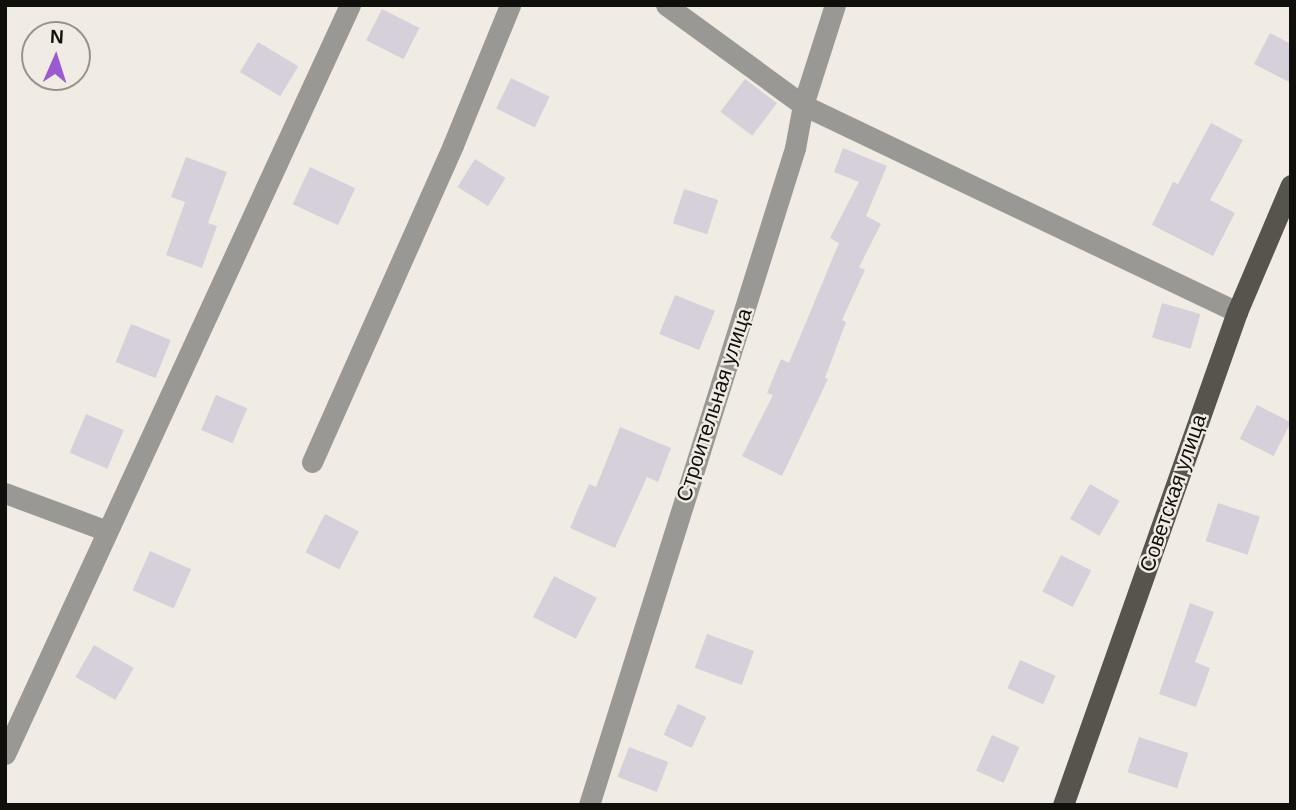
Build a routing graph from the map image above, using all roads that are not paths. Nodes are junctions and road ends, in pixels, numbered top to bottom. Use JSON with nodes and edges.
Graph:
{"nodes":[{"id":1,"x":350,"y":5,"type":"edge"},
{"id":2,"x":510,"y":5,"type":"edge"},
{"id":3,"x":666,"y":5,"type":"edge"},
{"id":4,"x":835,"y":5,"type":"edge"},
{"id":5,"x":803,"y":105,"type":"junction"},
{"id":6,"x":1291,"y":185,"type":"edge"},
{"id":7,"x":1237,"y":312,"type":"junction"},
{"id":8,"x":312,"y":462,"type":"dead end"},
{"id":9,"x":5,"y":493,"type":"edge"},
{"id":10,"x":107,"y":531,"type":"junction"},
{"id":11,"x":5,"y":754,"type":"edge"},
{"id":12,"x":589,"y":805,"type":"edge"},
{"id":13,"x":1063,"y":805,"type":"edge"}],
"edges":[{"from":1,"to":10,"type":"street"},
{"from":2,"to":8,"type":"street"},
{"from":3,"to":5,"type":"street"},
{"from":4,"to":5,"type":"street","name":"Строительная улица"},
{"from":5,"to":7,"type":"street"},
{"from":5,"to":12,"type":"street","name":"Строительная улица"},
{"from":6,"to":7,"type":"main road","name":"Советская улица"},
{"from":7,"to":13,"type":"main road","name":"Советская улица"},
{"from":9,"to":10,"type":"street"},
{"from":10,"to":11,"type":"street"}]}
